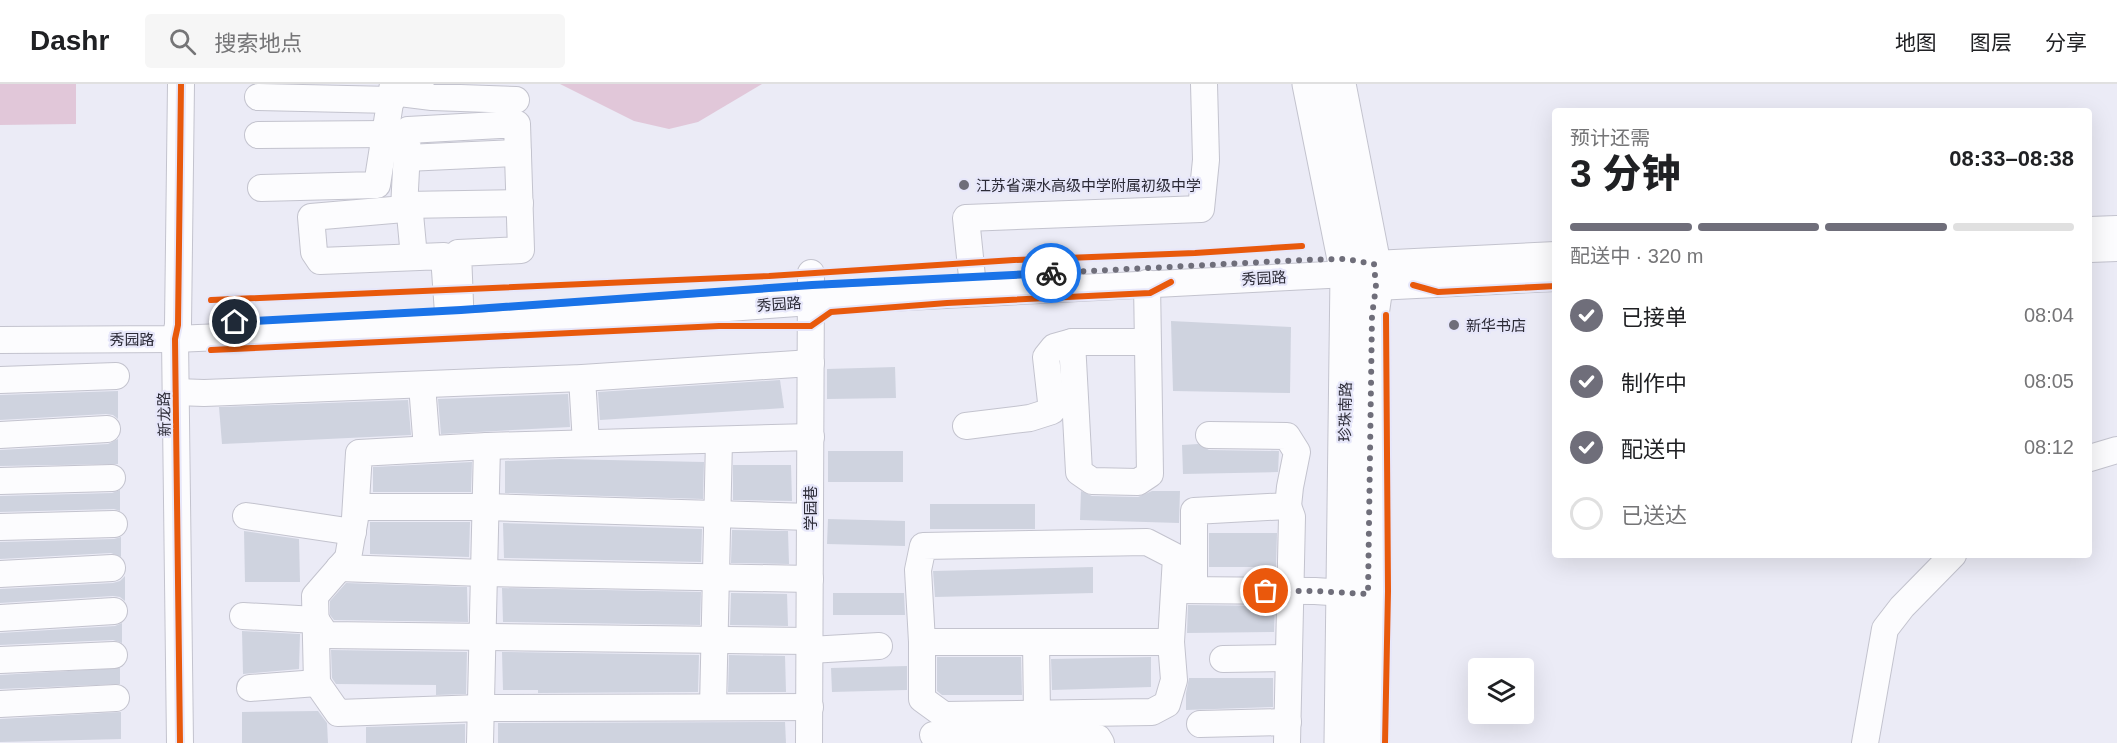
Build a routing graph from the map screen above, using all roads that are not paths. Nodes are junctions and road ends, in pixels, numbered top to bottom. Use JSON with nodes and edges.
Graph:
{"nodes":[{"id":1,"x":181,"y":84,"type":"edge"},
{"id":2,"x":1204,"y":84,"type":"edge"},
{"id":3,"x":1309,"y":84,"type":"edge"},
{"id":4,"x":1339,"y":84,"type":"edge"},
{"id":5,"x":392,"y":92,"type":"edge"},
{"id":6,"x":258,"y":97,"type":"dead end"},
{"id":7,"x":516,"y":100,"type":"dead end"},
{"id":8,"x":386,"y":134,"type":"junction"},
{"id":9,"x":258,"y":135,"type":"dead end"},
{"id":10,"x":261,"y":188,"type":"dead end"},
{"id":11,"x":520,"y":203,"type":"junction"},
{"id":12,"x":404,"y":207,"type":"junction"},
{"id":13,"x":2117,"y":228,"type":"edge"},
{"id":14,"x":2092,"y":230,"type":"edge"},
{"id":15,"x":2117,"y":248,"type":"edge"},
{"id":16,"x":2092,"y":249,"type":"edge"},
{"id":17,"x":1552,"y":255,"type":"edge"},
{"id":18,"x":414,"y":257,"type":"junction"},
{"id":19,"x":1360,"y":271,"type":"junction"},
{"id":20,"x":972,"y":277,"type":"junction"},
{"id":21,"x":1552,"y":278,"type":"edge"},
{"id":22,"x":453,"y":282,"type":"junction"},
{"id":23,"x":1147,"y":284,"type":"junction"},
{"id":24,"x":811,"y":287,"type":"junction"},
{"id":25,"x":455,"y":319,"type":"junction"},
{"id":26,"x":0,"y":325,"type":"edge"},
{"id":27,"x":176,"y":332,"type":"junction"},
{"id":28,"x":0,"y":340,"type":"edge"},
{"id":29,"x":1072,"y":342,"type":"junction"},
{"id":30,"x":1148,"y":342,"type":"junction"},
{"id":31,"x":811,"y":363,"type":"junction"},
{"id":32,"x":116,"y":376,"type":"dead end"},
{"id":33,"x":582,"y":378,"type":"junction"},
{"id":34,"x":0,"y":380,"type":"edge"},
{"id":35,"x":422,"y":385,"type":"junction"},
{"id":36,"x":176,"y":392,"type":"junction"},
{"id":37,"x":966,"y":426,"type":"dead end"},
{"id":38,"x":107,"y":429,"type":"dead end"},
{"id":39,"x":0,"y":435,"type":"edge"},
{"id":40,"x":1209,"y":435,"type":"dead end"},
{"id":41,"x":811,"y":437,"type":"junction"},
{"id":42,"x":719,"y":440,"type":"junction"},
{"id":43,"x":586,"y":443,"type":"junction"},
{"id":44,"x":487,"y":446,"type":"junction"},
{"id":45,"x":427,"y":449,"type":"junction"},
{"id":46,"x":2117,"y":450,"type":"edge"},
{"id":47,"x":2092,"y":457,"type":"edge"},
{"id":48,"x":112,"y":478,"type":"dead end"},
{"id":49,"x":0,"y":482,"type":"edge"},
{"id":50,"x":1288,"y":506,"type":"junction"},
{"id":51,"x":485,"y":507,"type":"junction"},
{"id":52,"x":718,"y":514,"type":"junction"},
{"id":53,"x":246,"y":516,"type":"dead end"},
{"id":54,"x":810,"y":517,"type":"junction"},
{"id":55,"x":354,"y":520,"type":"junction"},
{"id":56,"x":114,"y":524,"type":"dead end"},
{"id":57,"x":0,"y":527,"type":"edge"},
{"id":58,"x":1950,"y":558,"type":"edge"},
{"id":59,"x":112,"y":567,"type":"dead end"},
{"id":60,"x":339,"y":568,"type":"junction"},
{"id":61,"x":484,"y":573,"type":"junction"},
{"id":62,"x":0,"y":574,"type":"edge"},
{"id":63,"x":716,"y":577,"type":"junction"},
{"id":64,"x":810,"y":579,"type":"junction"},
{"id":65,"x":1184,"y":590,"type":"junction"},
{"id":66,"x":1290,"y":591,"type":"junction"},
{"id":67,"x":1356,"y":593,"type":"junction"},
{"id":68,"x":114,"y":611,"type":"dead end"},
{"id":69,"x":243,"y":616,"type":"dead end"},
{"id":70,"x":0,"y":618,"type":"edge"},
{"id":71,"x":316,"y":620,"type":"junction"},
{"id":72,"x":482,"y":637,"type":"junction"},
{"id":73,"x":714,"y":641,"type":"junction"},
{"id":74,"x":922,"y":642,"type":"junction"},
{"id":75,"x":1036,"y":642,"type":"junction"},
{"id":76,"x":1171,"y":642,"type":"junction"},
{"id":77,"x":810,"y":646,"type":"junction"},
{"id":78,"x":879,"y":646,"type":"dead end"},
{"id":79,"x":114,"y":655,"type":"dead end"},
{"id":80,"x":1289,"y":658,"type":"junction"},
{"id":81,"x":1223,"y":659,"type":"dead end"},
{"id":82,"x":0,"y":660,"type":"edge"},
{"id":83,"x":317,"y":683,"type":"junction"},
{"id":84,"x":250,"y":688,"type":"dead end"},
{"id":85,"x":116,"y":698,"type":"dead end"},
{"id":86,"x":0,"y":704,"type":"edge"},
{"id":87,"x":713,"y":707,"type":"junction"},
{"id":88,"x":810,"y":707,"type":"junction"},
{"id":89,"x":481,"y":708,"type":"junction"},
{"id":90,"x":1037,"y":714,"type":"junction"},
{"id":91,"x":1200,"y":724,"type":"dead end"},
{"id":92,"x":1288,"y":732,"type":"edge"},
{"id":93,"x":933,"y":735,"type":"dead end"},
{"id":94,"x":180,"y":743,"type":"edge"},
{"id":95,"x":480,"y":743,"type":"edge"},
{"id":96,"x":809,"y":743,"type":"edge"},
{"id":97,"x":1101,"y":743,"type":"edge"},
{"id":98,"x":1341,"y":743,"type":"edge"},
{"id":99,"x":1366,"y":743,"type":"edge"},
{"id":100,"x":1865,"y":743,"type":"edge"}],
"edges":[{"from":1,"to":27,"type":"street","name":"新龙路"},
{"from":2,"to":20,"type":"street"},
{"from":3,"to":19,"type":"main road","name":"珍珠南路"},
{"from":4,"to":19,"type":"main road","name":"珍珠南路"},
{"from":5,"to":6,"type":"street"},
{"from":5,"to":7,"type":"street"},
{"from":5,"to":8,"type":"street"},
{"from":8,"to":9,"type":"street"},
{"from":8,"to":10,"type":"street"},
{"from":11,"to":12,"type":"street"},
{"from":11,"to":12,"type":"street"},
{"from":11,"to":22,"type":"street"},
{"from":12,"to":18,"type":"street"},
{"from":12,"to":18,"type":"street"},
{"from":13,"to":14,"type":"street"},
{"from":15,"to":16,"type":"street"},
{"from":17,"to":19,"type":"street","name":"秀园路"},
{"from":18,"to":22,"type":"street"},
{"from":19,"to":20,"type":"street","name":"秀园路"},
{"from":19,"to":21,"type":"street","name":"秀园路"},
{"from":19,"to":23,"type":"street","name":"秀园路"},
{"from":19,"to":67,"type":"main road","name":"珍珠南路"},
{"from":20,"to":24,"type":"street","name":"秀园路"},
{"from":22,"to":25,"type":"street"},
{"from":23,"to":24,"type":"street","name":"秀园路"},
{"from":23,"to":30,"type":"street"},
{"from":24,"to":25,"type":"street","name":"秀园路"},
{"from":24,"to":31,"type":"street","name":"学园巷"},
{"from":25,"to":27,"type":"street","name":"秀园路"},
{"from":26,"to":27,"type":"street","name":"秀园路"},
{"from":27,"to":28,"type":"street","name":"秀园路"},
{"from":27,"to":36,"type":"street","name":"新龙路"},
{"from":29,"to":30,"type":"street"},
{"from":29,"to":30,"type":"street"},
{"from":29,"to":37,"type":"street"},
{"from":31,"to":33,"type":"street"},
{"from":31,"to":41,"type":"street","name":"学园巷"},
{"from":32,"to":34,"type":"street"},
{"from":33,"to":35,"type":"street"},
{"from":33,"to":43,"type":"street"},
{"from":35,"to":36,"type":"street"},
{"from":35,"to":45,"type":"street"},
{"from":36,"to":94,"type":"street","name":"新龙路"},
{"from":38,"to":39,"type":"street"},
{"from":40,"to":50,"type":"street"},
{"from":41,"to":42,"type":"street"},
{"from":41,"to":54,"type":"street","name":"学园巷"},
{"from":42,"to":43,"type":"street"},
{"from":42,"to":52,"type":"street"},
{"from":43,"to":44,"type":"street"},
{"from":44,"to":45,"type":"street"},
{"from":44,"to":51,"type":"street"},
{"from":45,"to":55,"type":"street"},
{"from":46,"to":47,"type":"street"},
{"from":48,"to":49,"type":"street"},
{"from":50,"to":65,"type":"street"},
{"from":50,"to":66,"type":"street"},
{"from":51,"to":52,"type":"street"},
{"from":51,"to":55,"type":"street"},
{"from":51,"to":61,"type":"street"},
{"from":52,"to":54,"type":"street"},
{"from":52,"to":63,"type":"street"},
{"from":53,"to":55,"type":"street"},
{"from":54,"to":64,"type":"street","name":"学园巷"},
{"from":55,"to":60,"type":"street"},
{"from":56,"to":57,"type":"street"},
{"from":58,"to":100,"type":"street"},
{"from":59,"to":62,"type":"street"},
{"from":60,"to":61,"type":"street"},
{"from":60,"to":71,"type":"street"},
{"from":61,"to":63,"type":"street"},
{"from":61,"to":72,"type":"street"},
{"from":63,"to":64,"type":"street"},
{"from":63,"to":73,"type":"street"},
{"from":64,"to":77,"type":"street","name":"学园巷"},
{"from":65,"to":66,"type":"street"},
{"from":65,"to":74,"type":"street"},
{"from":65,"to":76,"type":"street"},
{"from":66,"to":67,"type":"street"},
{"from":66,"to":80,"type":"street"},
{"from":67,"to":98,"type":"main road","name":"珍珠南路"},
{"from":67,"to":99,"type":"main road","name":"珍珠南路"},
{"from":68,"to":70,"type":"street"},
{"from":69,"to":71,"type":"street"},
{"from":71,"to":72,"type":"street"},
{"from":71,"to":83,"type":"street"},
{"from":72,"to":73,"type":"street"},
{"from":72,"to":89,"type":"street"},
{"from":73,"to":77,"type":"street"},
{"from":73,"to":87,"type":"street"},
{"from":74,"to":75,"type":"street"},
{"from":74,"to":90,"type":"street"},
{"from":75,"to":76,"type":"street"},
{"from":75,"to":90,"type":"street"},
{"from":76,"to":90,"type":"street"},
{"from":77,"to":78,"type":"street"},
{"from":77,"to":88,"type":"street","name":"学园巷"},
{"from":79,"to":82,"type":"street"},
{"from":80,"to":81,"type":"street"},
{"from":80,"to":92,"type":"street"},
{"from":83,"to":84,"type":"street"},
{"from":83,"to":89,"type":"street"},
{"from":85,"to":86,"type":"street"},
{"from":87,"to":88,"type":"street"},
{"from":87,"to":89,"type":"street"},
{"from":88,"to":96,"type":"street","name":"学园巷"},
{"from":89,"to":95,"type":"street"},
{"from":91,"to":92,"type":"street"},
{"from":93,"to":97,"type":"street"}]}
